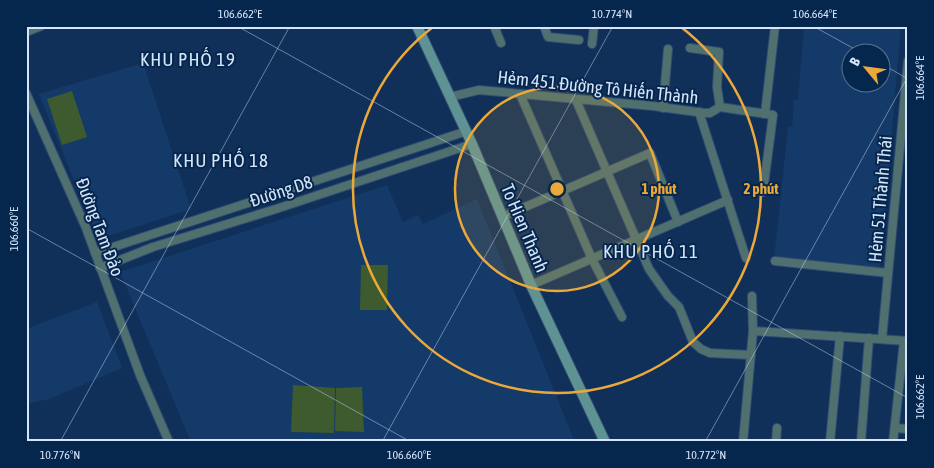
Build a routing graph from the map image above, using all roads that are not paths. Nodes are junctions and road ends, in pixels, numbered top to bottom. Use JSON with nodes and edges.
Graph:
{"nodes":[{"id":1,"x":41,"y":26,"type":"edge"},
{"id":2,"x":417,"y":26,"type":"edge"},
{"id":3,"x":494,"y":26,"type":"edge"},
{"id":4,"x":544,"y":26,"type":"edge"},
{"id":5,"x":594,"y":26,"type":"edge"},
{"id":6,"x":775,"y":26,"type":"edge"},
{"id":7,"x":26,"y":32,"type":"edge"},
{"id":8,"x":579,"y":40,"type":"dead end"},
{"id":9,"x":502,"y":43,"type":"dead end"},
{"id":10,"x":592,"y":44,"type":"dead end"},
{"id":11,"x":690,"y":48,"type":"dead end"},
{"id":12,"x":668,"y":49,"type":"dead end"},
{"id":13,"x":908,"y":61,"type":"edge"},
{"id":14,"x":26,"y":93,"type":"edge"},
{"id":15,"x":520,"y":94,"type":"junction"},
{"id":16,"x":450,"y":97,"type":"junction"},
{"id":17,"x":576,"y":100,"type":"junction"},
{"id":18,"x":720,"y":107,"type":"junction"},
{"id":19,"x":663,"y":108,"type":"junction"},
{"id":20,"x":699,"y":112,"type":"junction"},
{"id":21,"x":769,"y":114,"type":"junction"},
{"id":22,"x":466,"y":131,"type":"junction"},
{"id":23,"x":472,"y":144,"type":"junction"},
{"id":24,"x":607,"y":172,"type":"junction"},
{"id":25,"x":562,"y":192,"type":"junction"},
{"id":26,"x":763,"y":192,"type":"dead end"},
{"id":27,"x":271,"y":196,"type":"junction"},
{"id":28,"x":728,"y":200,"type":"junction"},
{"id":29,"x":276,"y":209,"type":"junction"},
{"id":30,"x":502,"y":217,"type":"junction"},
{"id":31,"x":678,"y":222,"type":"junction"},
{"id":32,"x":150,"y":236,"type":"junction"},
{"id":33,"x":636,"y":240,"type":"junction"},
{"id":34,"x":153,"y":247,"type":"junction"},
{"id":35,"x":95,"y":253,"type":"junction"},
{"id":36,"x":746,"y":258,"type":"dead end"},
{"id":37,"x":592,"y":259,"type":"junction"},
{"id":38,"x":774,"y":261,"type":"dead end"},
{"id":39,"x":100,"y":268,"type":"junction"},
{"id":40,"x":888,"y":273,"type":"junction"},
{"id":41,"x":531,"y":285,"type":"junction"},
{"id":42,"x":752,"y":296,"type":"dead end"},
{"id":43,"x":622,"y":317,"type":"dead end"},
{"id":44,"x":753,"y":331,"type":"junction"},
{"id":45,"x":840,"y":336,"type":"junction"},
{"id":46,"x":869,"y":338,"type":"junction"},
{"id":47,"x":882,"y":339,"type":"junction"},
{"id":48,"x":906,"y":341,"type":"edge"},
{"id":49,"x":751,"y":355,"type":"junction"},
{"id":50,"x":777,"y":428,"type":"dead end"},
{"id":51,"x":894,"y":428,"type":"junction"},
{"id":52,"x":908,"y":429,"type":"edge"},
{"id":53,"x":169,"y":442,"type":"edge"},
{"id":54,"x":605,"y":442,"type":"edge"},
{"id":55,"x":743,"y":442,"type":"edge"},
{"id":56,"x":776,"y":442,"type":"edge"},
{"id":57,"x":830,"y":442,"type":"edge"},
{"id":58,"x":861,"y":442,"type":"edge"},
{"id":59,"x":893,"y":442,"type":"edge"}],
"edges":[{"from":1,"to":7,"type":"street"},
{"from":2,"to":16,"type":"main road","name":"To Hien Thanh"},
{"from":3,"to":9,"type":"street"},
{"from":4,"to":8,"type":"street"},
{"from":5,"to":10,"type":"street"},
{"from":6,"to":21,"type":"street"},
{"from":11,"to":18,"type":"street"},
{"from":12,"to":19,"type":"street"},
{"from":13,"to":40,"type":"street","name":"Hẻm 51 Thành Thái"},
{"from":14,"to":35,"type":"street","name":"Đường Tam Đảo"},
{"from":15,"to":16,"type":"street","name":"Hẻm 451 Đường Tô Hiến Thành"},
{"from":15,"to":17,"type":"street","name":"Hẻm 451 Đường Tô Hiến Thành"},
{"from":15,"to":25,"type":"street"},
{"from":16,"to":22,"type":"main road","name":"To Hien Thanh"},
{"from":17,"to":19,"type":"street","name":"Hẻm 451 Đường Tô Hiến Thành"},
{"from":17,"to":24,"type":"street"},
{"from":18,"to":20,"type":"street","name":"Hẻm 451 Đường Tô Hiến Thành"},
{"from":18,"to":21,"type":"street","name":"Hẻm 451 Đường Tô Hiến Thành"},
{"from":19,"to":20,"type":"street","name":"Hẻm 451 Đường Tô Hiến Thành"},
{"from":20,"to":28,"type":"street"},
{"from":21,"to":26,"type":"street"},
{"from":22,"to":23,"type":"main road","name":"To Hien Thanh"},
{"from":22,"to":27,"type":"street","name":"Đường D8"},
{"from":23,"to":29,"type":"street","name":"Đường D8"},
{"from":23,"to":30,"type":"main road","name":"To Hien Thanh"},
{"from":24,"to":25,"type":"street"},
{"from":24,"to":31,"type":"street"},
{"from":24,"to":33,"type":"street"},
{"from":25,"to":30,"type":"street"},
{"from":25,"to":37,"type":"street"},
{"from":27,"to":29,"type":"street"},
{"from":27,"to":32,"type":"street","name":"Đường D8"},
{"from":28,"to":31,"type":"street"},
{"from":28,"to":36,"type":"street"},
{"from":29,"to":34,"type":"street","name":"Đường D8"},
{"from":30,"to":41,"type":"main road","name":"To Hien Thanh"},
{"from":31,"to":33,"type":"street"},
{"from":32,"to":34,"type":"street"},
{"from":32,"to":35,"type":"street","name":"Đường D8"},
{"from":33,"to":37,"type":"street"},
{"from":33,"to":49,"type":"street"},
{"from":34,"to":39,"type":"street","name":"Đường D8"},
{"from":35,"to":39,"type":"street","name":"Đường Tam Đảo"},
{"from":37,"to":41,"type":"street"},
{"from":37,"to":43,"type":"street"},
{"from":38,"to":40,"type":"street"},
{"from":39,"to":53,"type":"street","name":"Đường Tam Đảo"},
{"from":40,"to":47,"type":"street","name":"Hẻm 51 Thành Thái"},
{"from":41,"to":54,"type":"main road","name":"To Hien Thanh"},
{"from":42,"to":44,"type":"street"},
{"from":44,"to":45,"type":"street"},
{"from":44,"to":49,"type":"street"},
{"from":45,"to":46,"type":"street"},
{"from":45,"to":57,"type":"street"},
{"from":46,"to":47,"type":"street"},
{"from":46,"to":58,"type":"street"},
{"from":47,"to":48,"type":"street"},
{"from":48,"to":51,"type":"street"},
{"from":49,"to":55,"type":"street"},
{"from":50,"to":56,"type":"street"},
{"from":51,"to":52,"type":"street"},
{"from":51,"to":59,"type":"street"}]}
